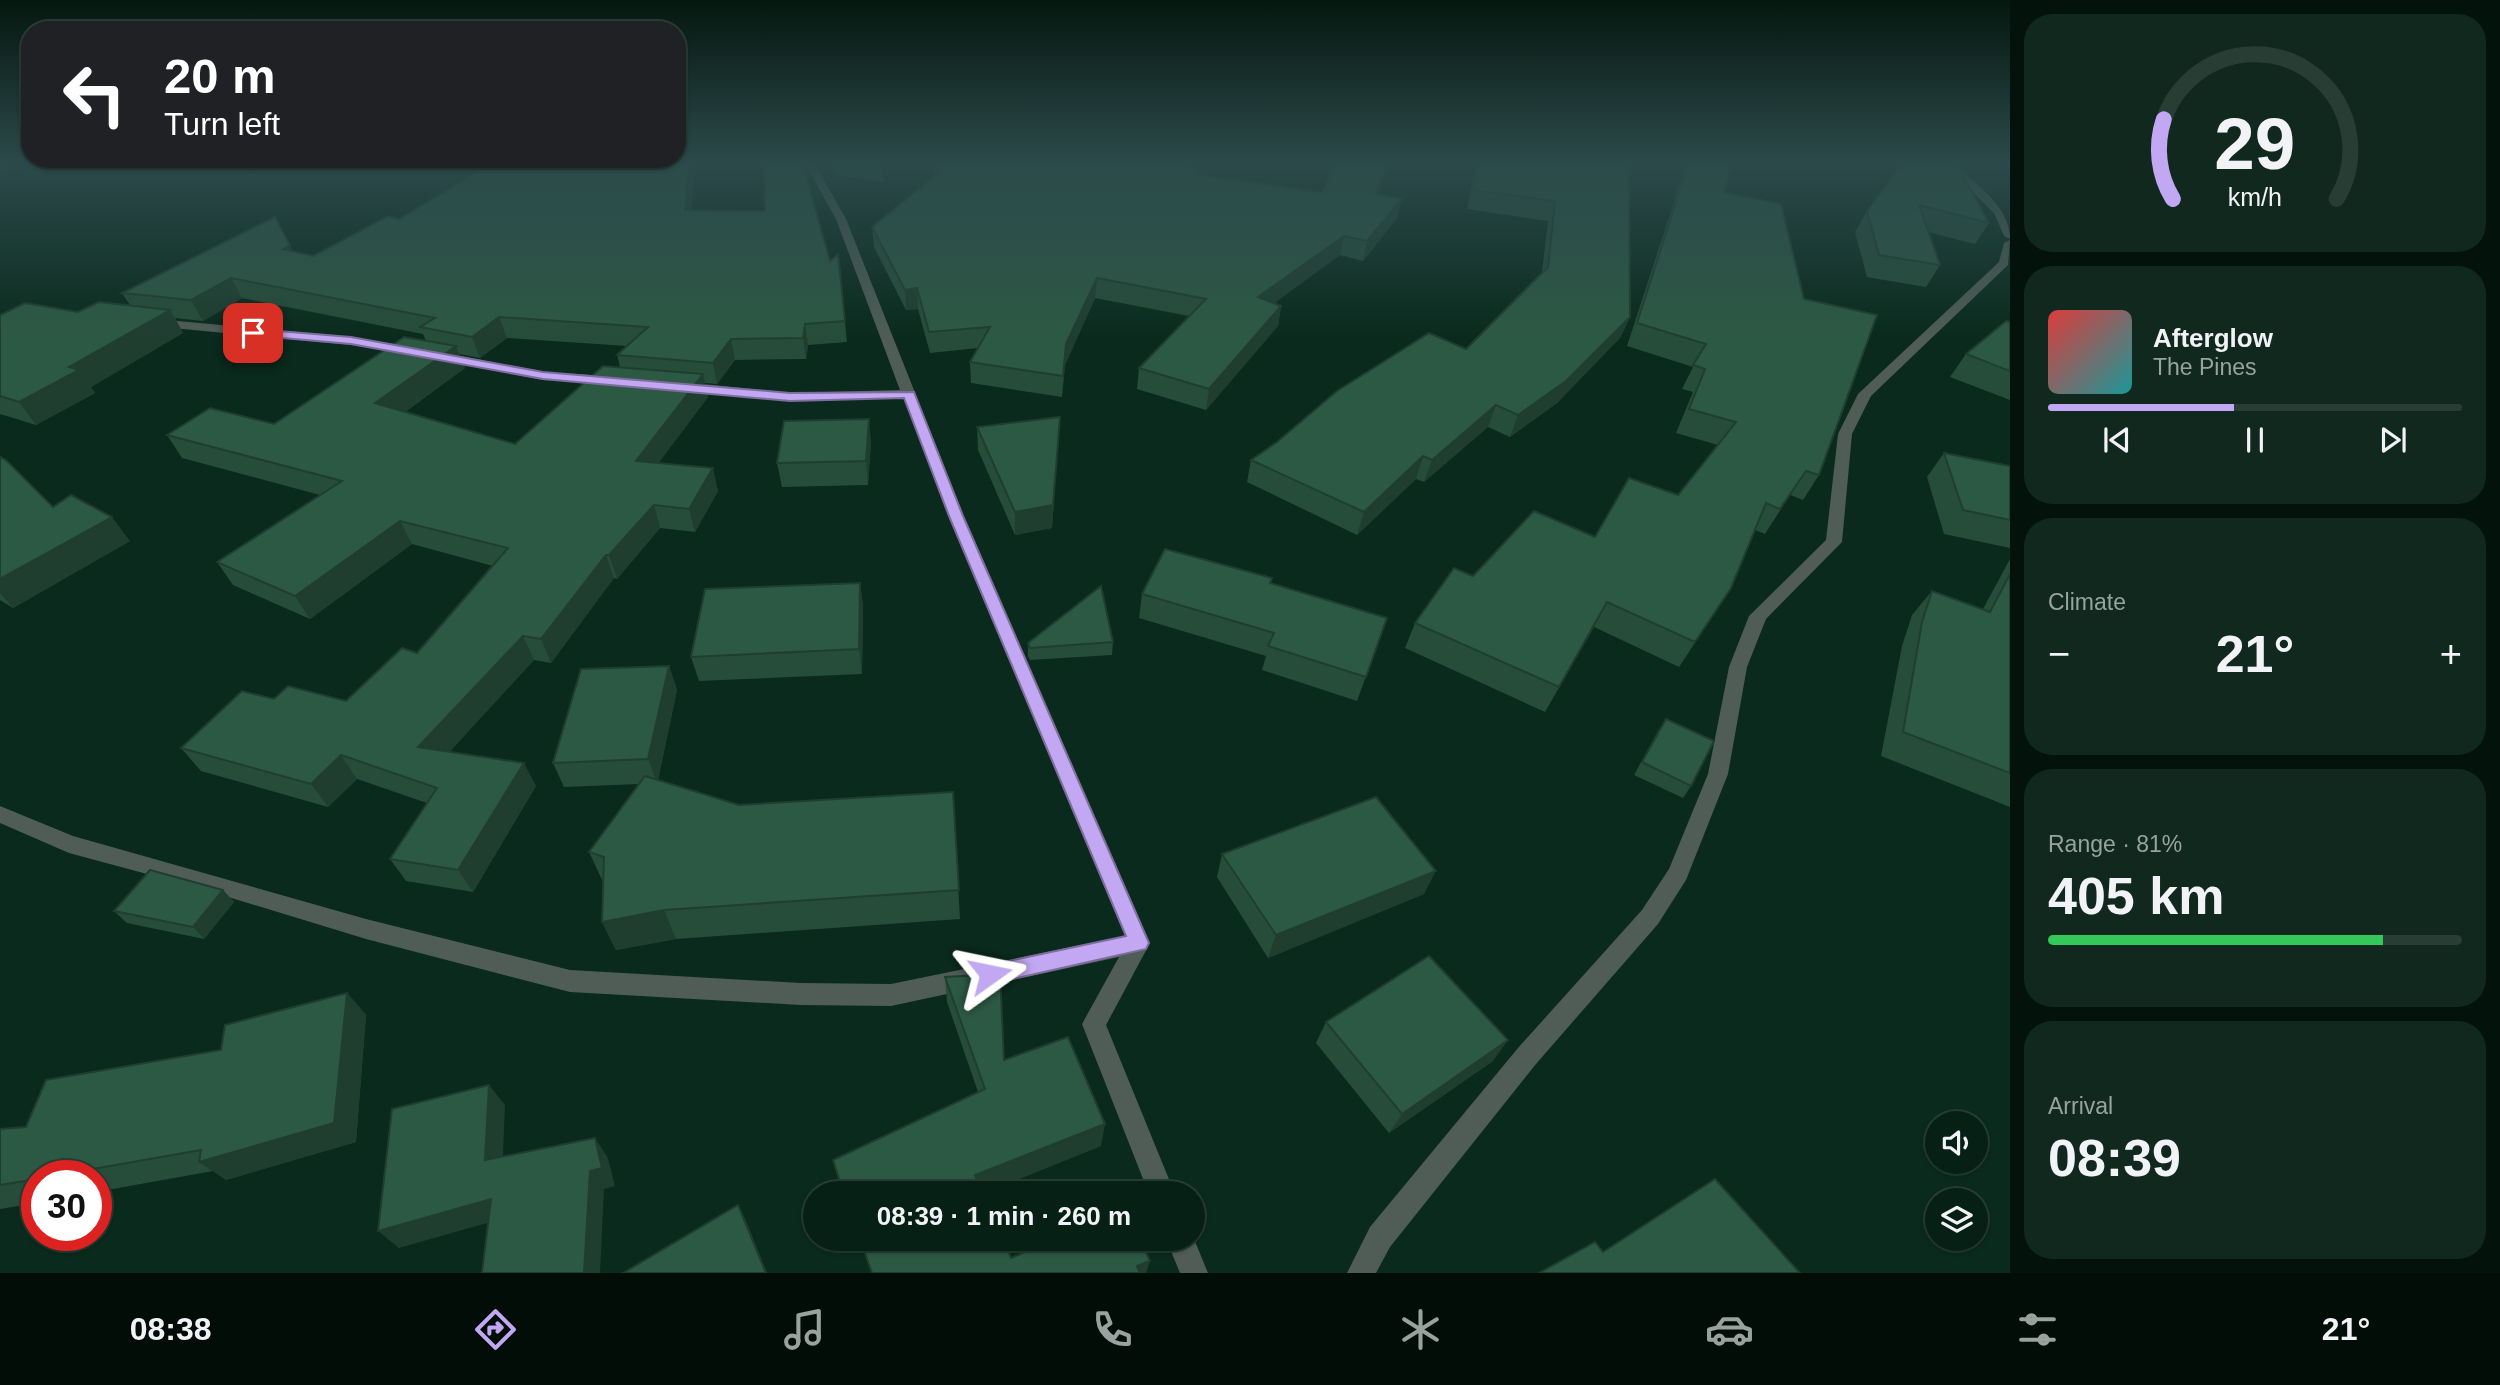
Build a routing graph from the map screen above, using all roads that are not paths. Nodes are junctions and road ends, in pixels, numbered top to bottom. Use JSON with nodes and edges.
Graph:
{"nodes":[{"id":1,"x":842,"y":221,"type":"edge"},
{"id":2,"x":2010,"y":243,"type":"edge"},
{"id":3,"x":137,"y":321,"type":"edge"},
{"id":4,"x":629,"y":382,"type":"edge"},
{"id":5,"x":666,"y":385,"type":"edge"},
{"id":6,"x":909,"y":394,"type":"junction"},
{"id":7,"x":0,"y":814,"type":"edge"},
{"id":8,"x":1139,"y":943,"type":"junction"},
{"id":9,"x":1157,"y":1181,"type":"edge"},
{"id":10,"x":1185,"y":1251,"type":"edge"},
{"id":11,"x":1194,"y":1273,"type":"edge"},
{"id":12,"x":1360,"y":1273,"type":"edge"}],
"edges":[{"from":1,"to":6,"type":"street"},
{"from":2,"to":12,"type":"street"},
{"from":3,"to":4,"type":"street"},
{"from":5,"to":6,"type":"street"},
{"from":6,"to":8,"type":"street"},
{"from":7,"to":8,"type":"street"},
{"from":8,"to":9,"type":"street"},
{"from":10,"to":11,"type":"street"}]}
